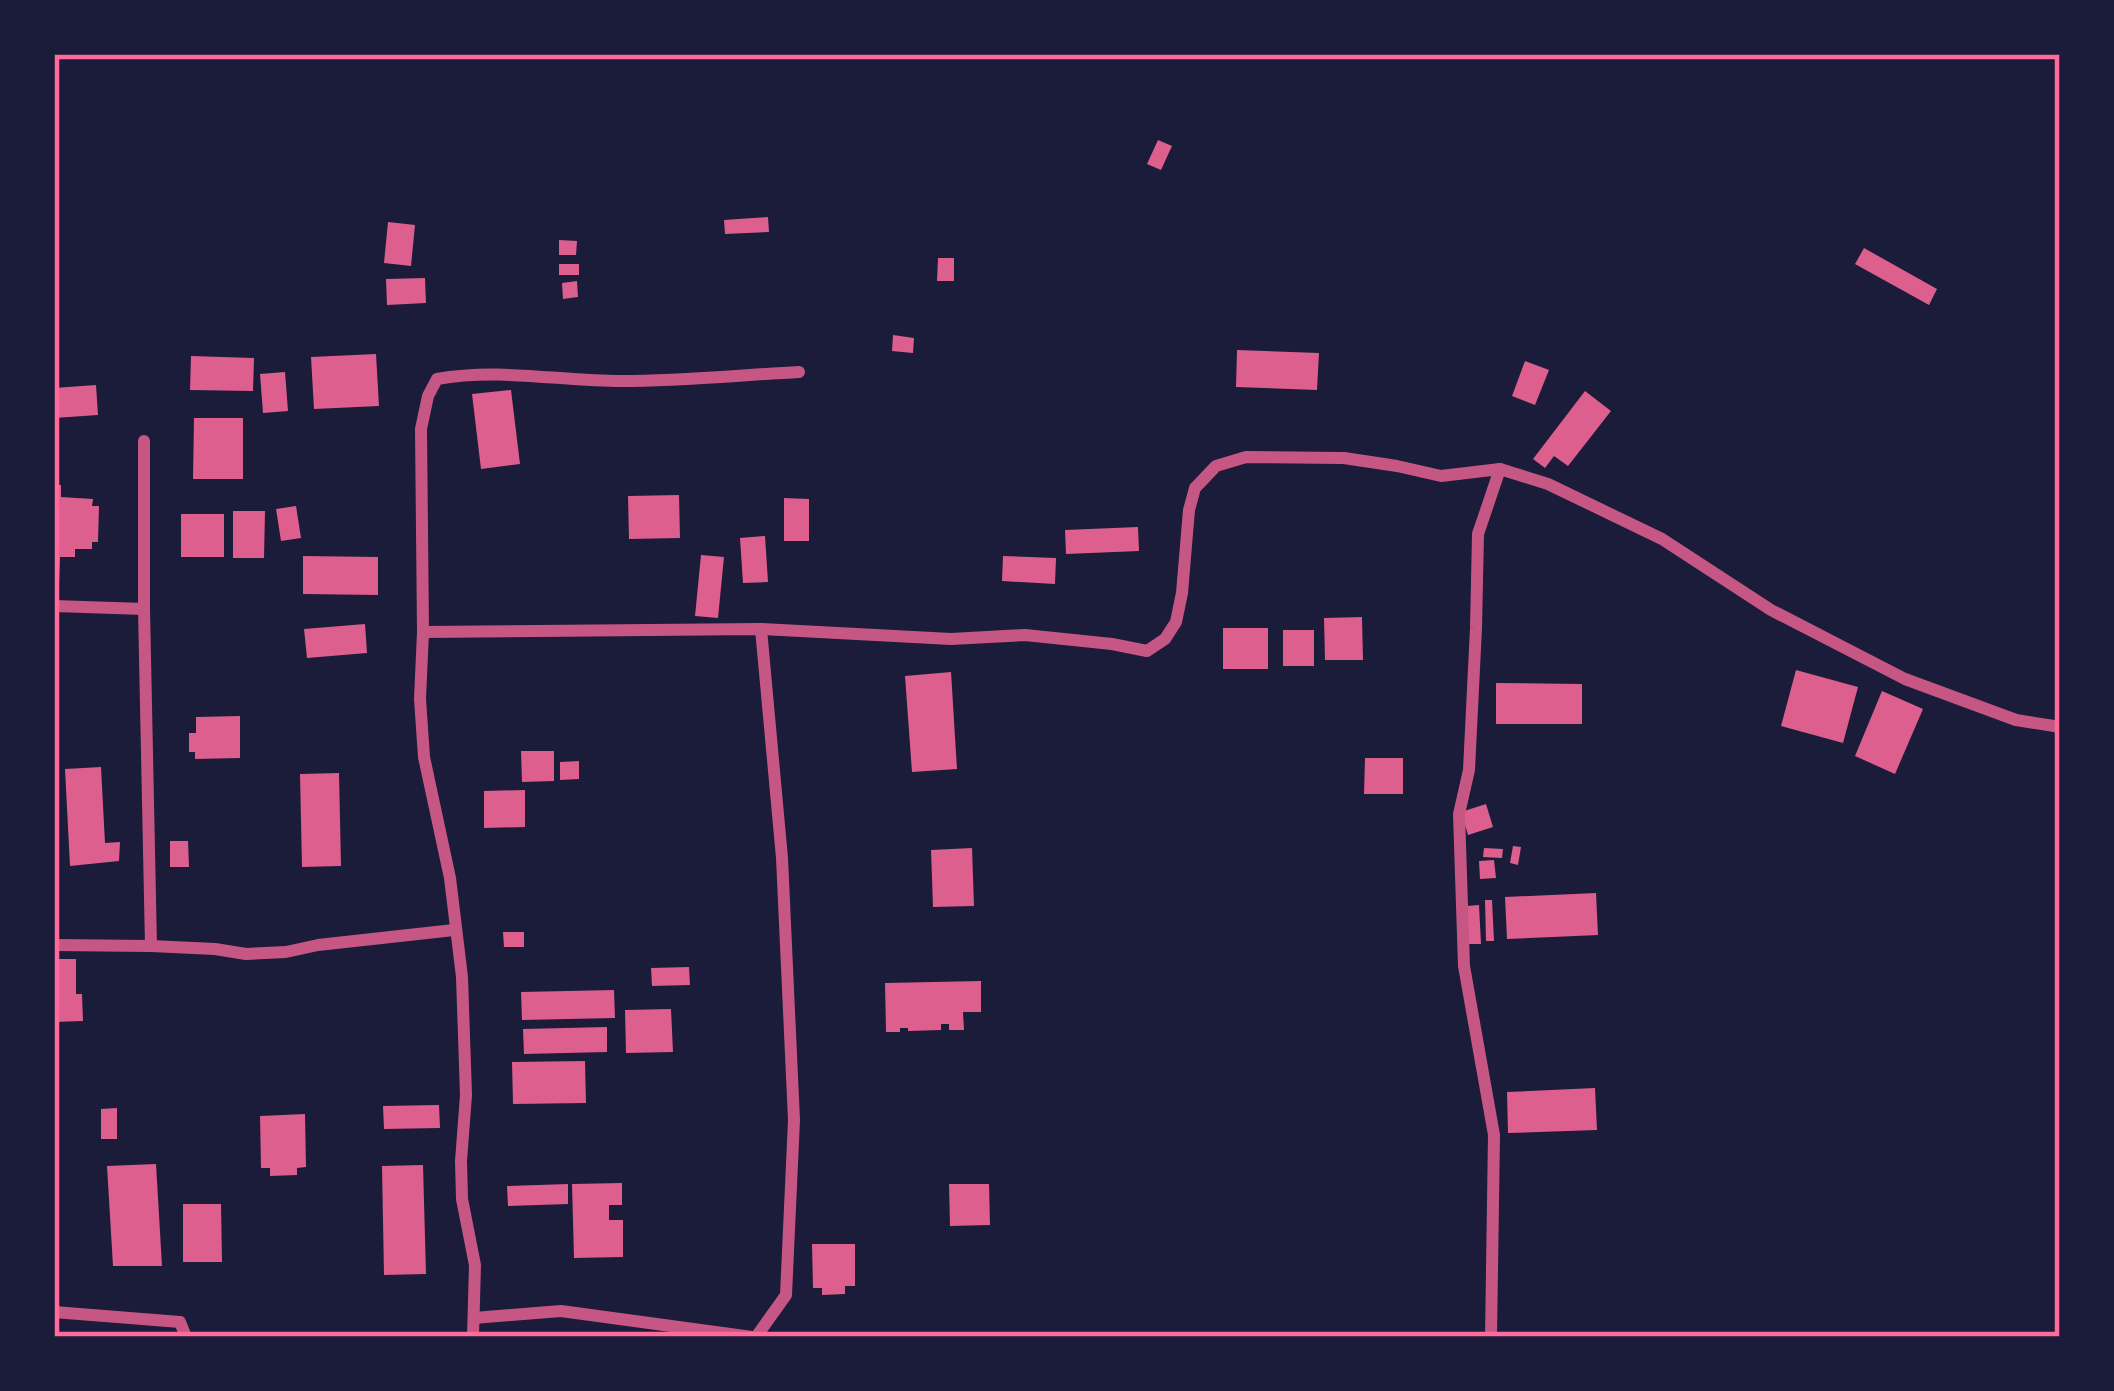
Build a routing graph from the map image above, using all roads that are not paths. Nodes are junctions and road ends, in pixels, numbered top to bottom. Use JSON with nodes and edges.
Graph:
{"nodes":[{"id":1,"x":799,"y":372,"type":"dead end"},
{"id":2,"x":144,"y":441,"type":"dead end"},
{"id":3,"x":1500,"y":470,"type":"junction"},
{"id":4,"x":54,"y":606,"type":"edge"},
{"id":5,"x":144,"y":609,"type":"junction"},
{"id":6,"x":761,"y":629,"type":"junction"},
{"id":7,"x":423,"y":632,"type":"junction"},
{"id":8,"x":2060,"y":727,"type":"edge"},
{"id":9,"x":454,"y":930,"type":"junction"},
{"id":10,"x":54,"y":945,"type":"edge"},
{"id":11,"x":151,"y":946,"type":"junction"},
{"id":12,"x":54,"y":1312,"type":"edge"},
{"id":13,"x":473,"y":1318,"type":"junction"},
{"id":14,"x":186,"y":1337,"type":"edge"},
{"id":15,"x":473,"y":1337,"type":"edge"},
{"id":16,"x":754,"y":1337,"type":"edge"},
{"id":17,"x":1491,"y":1337,"type":"edge"}],
"edges":[{"from":1,"to":7,"type":"street"},
{"from":2,"to":5,"type":"street"},
{"from":3,"to":6,"type":"street"},
{"from":3,"to":8,"type":"street"},
{"from":3,"to":17,"type":"street"},
{"from":4,"to":5,"type":"street"},
{"from":5,"to":11,"type":"street"},
{"from":6,"to":7,"type":"street"},
{"from":6,"to":16,"type":"street"},
{"from":7,"to":9,"type":"street"},
{"from":9,"to":11,"type":"street"},
{"from":9,"to":13,"type":"street"},
{"from":10,"to":11,"type":"street"},
{"from":12,"to":14,"type":"street"},
{"from":13,"to":15,"type":"street"},
{"from":13,"to":16,"type":"street"}]}
